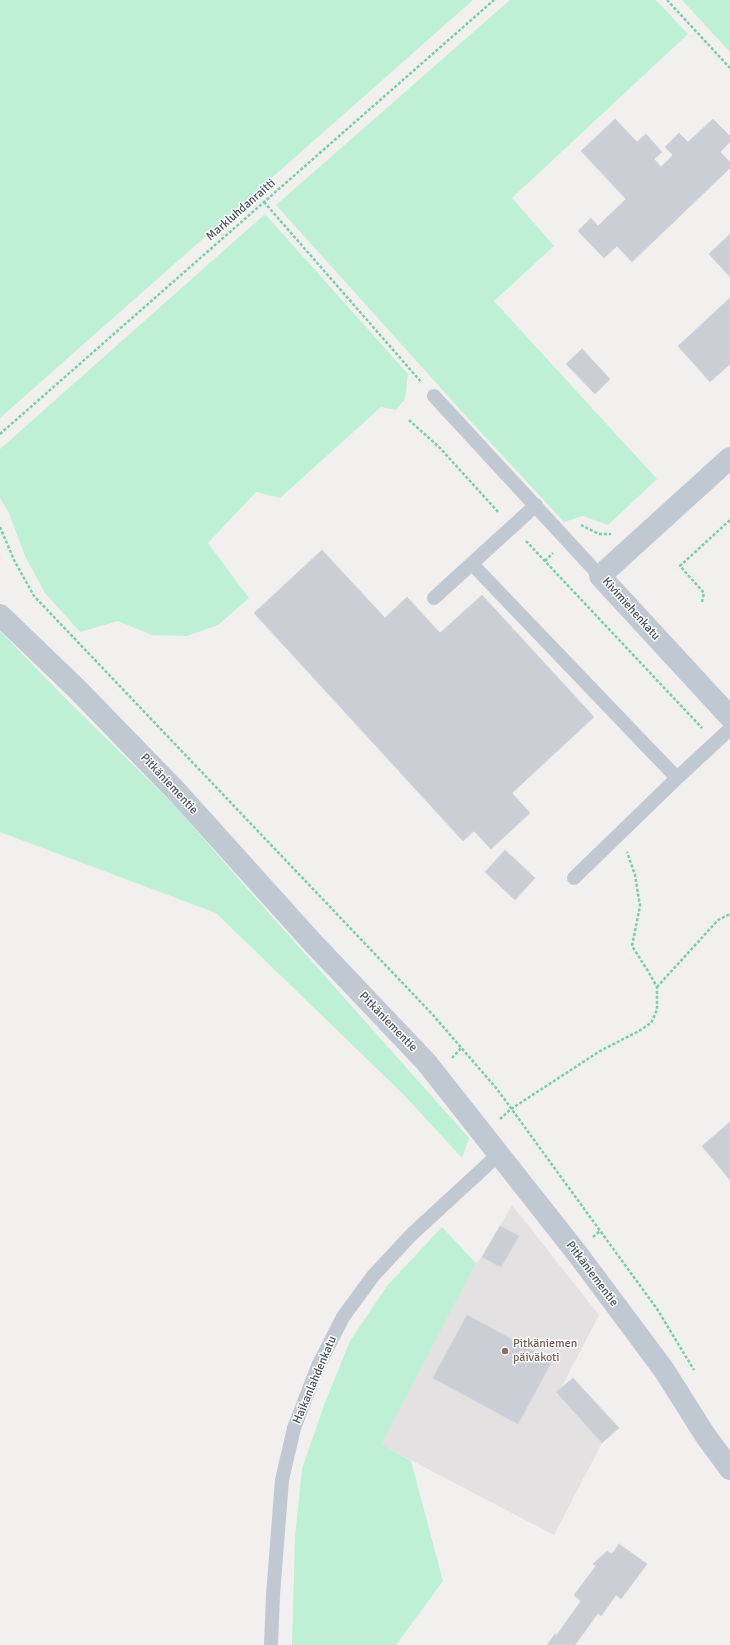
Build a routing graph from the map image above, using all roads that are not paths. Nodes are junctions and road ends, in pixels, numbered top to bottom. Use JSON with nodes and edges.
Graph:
{"nodes":[{"id":1,"x":434,"y":396,"type":"road end"},
{"id":2,"x":730,"y":458,"type":"edge"},
{"id":3,"x":536,"y":505,"type":"junction"},
{"id":4,"x":472,"y":564,"type":"junction"},
{"id":5,"x":600,"y":576,"type":"junction"},
{"id":6,"x":434,"y":598,"type":"dead end"},
{"id":7,"x":0,"y":615,"type":"edge"},
{"id":8,"x":730,"y":717,"type":"edge"},
{"id":9,"x":730,"y":729,"type":"edge"},
{"id":10,"x":677,"y":778,"type":"junction"},
{"id":11,"x":574,"y":878,"type":"dead end"},
{"id":12,"x":499,"y":1154,"type":"junction"},
{"id":13,"x":730,"y":1469,"type":"edge"},
{"id":14,"x":271,"y":1645,"type":"edge"}],
"edges":[{"from":1,"to":3,"type":"lane"},
{"from":2,"to":5,"type":"street","name":"Kivimiehenkatu"},
{"from":3,"to":4,"type":"lane"},
{"from":3,"to":5,"type":"lane"},
{"from":4,"to":6,"type":"lane"},
{"from":4,"to":10,"type":"lane"},
{"from":5,"to":8,"type":"street","name":"Kivimiehenkatu"},
{"from":7,"to":12,"type":"street","name":"Pitkäniementie"},
{"from":9,"to":10,"type":"lane"},
{"from":10,"to":11,"type":"lane"},
{"from":12,"to":13,"type":"street","name":"Pitkäniementie"},
{"from":12,"to":14,"type":"lane","name":"Haikanlahdenkatu"}]}
